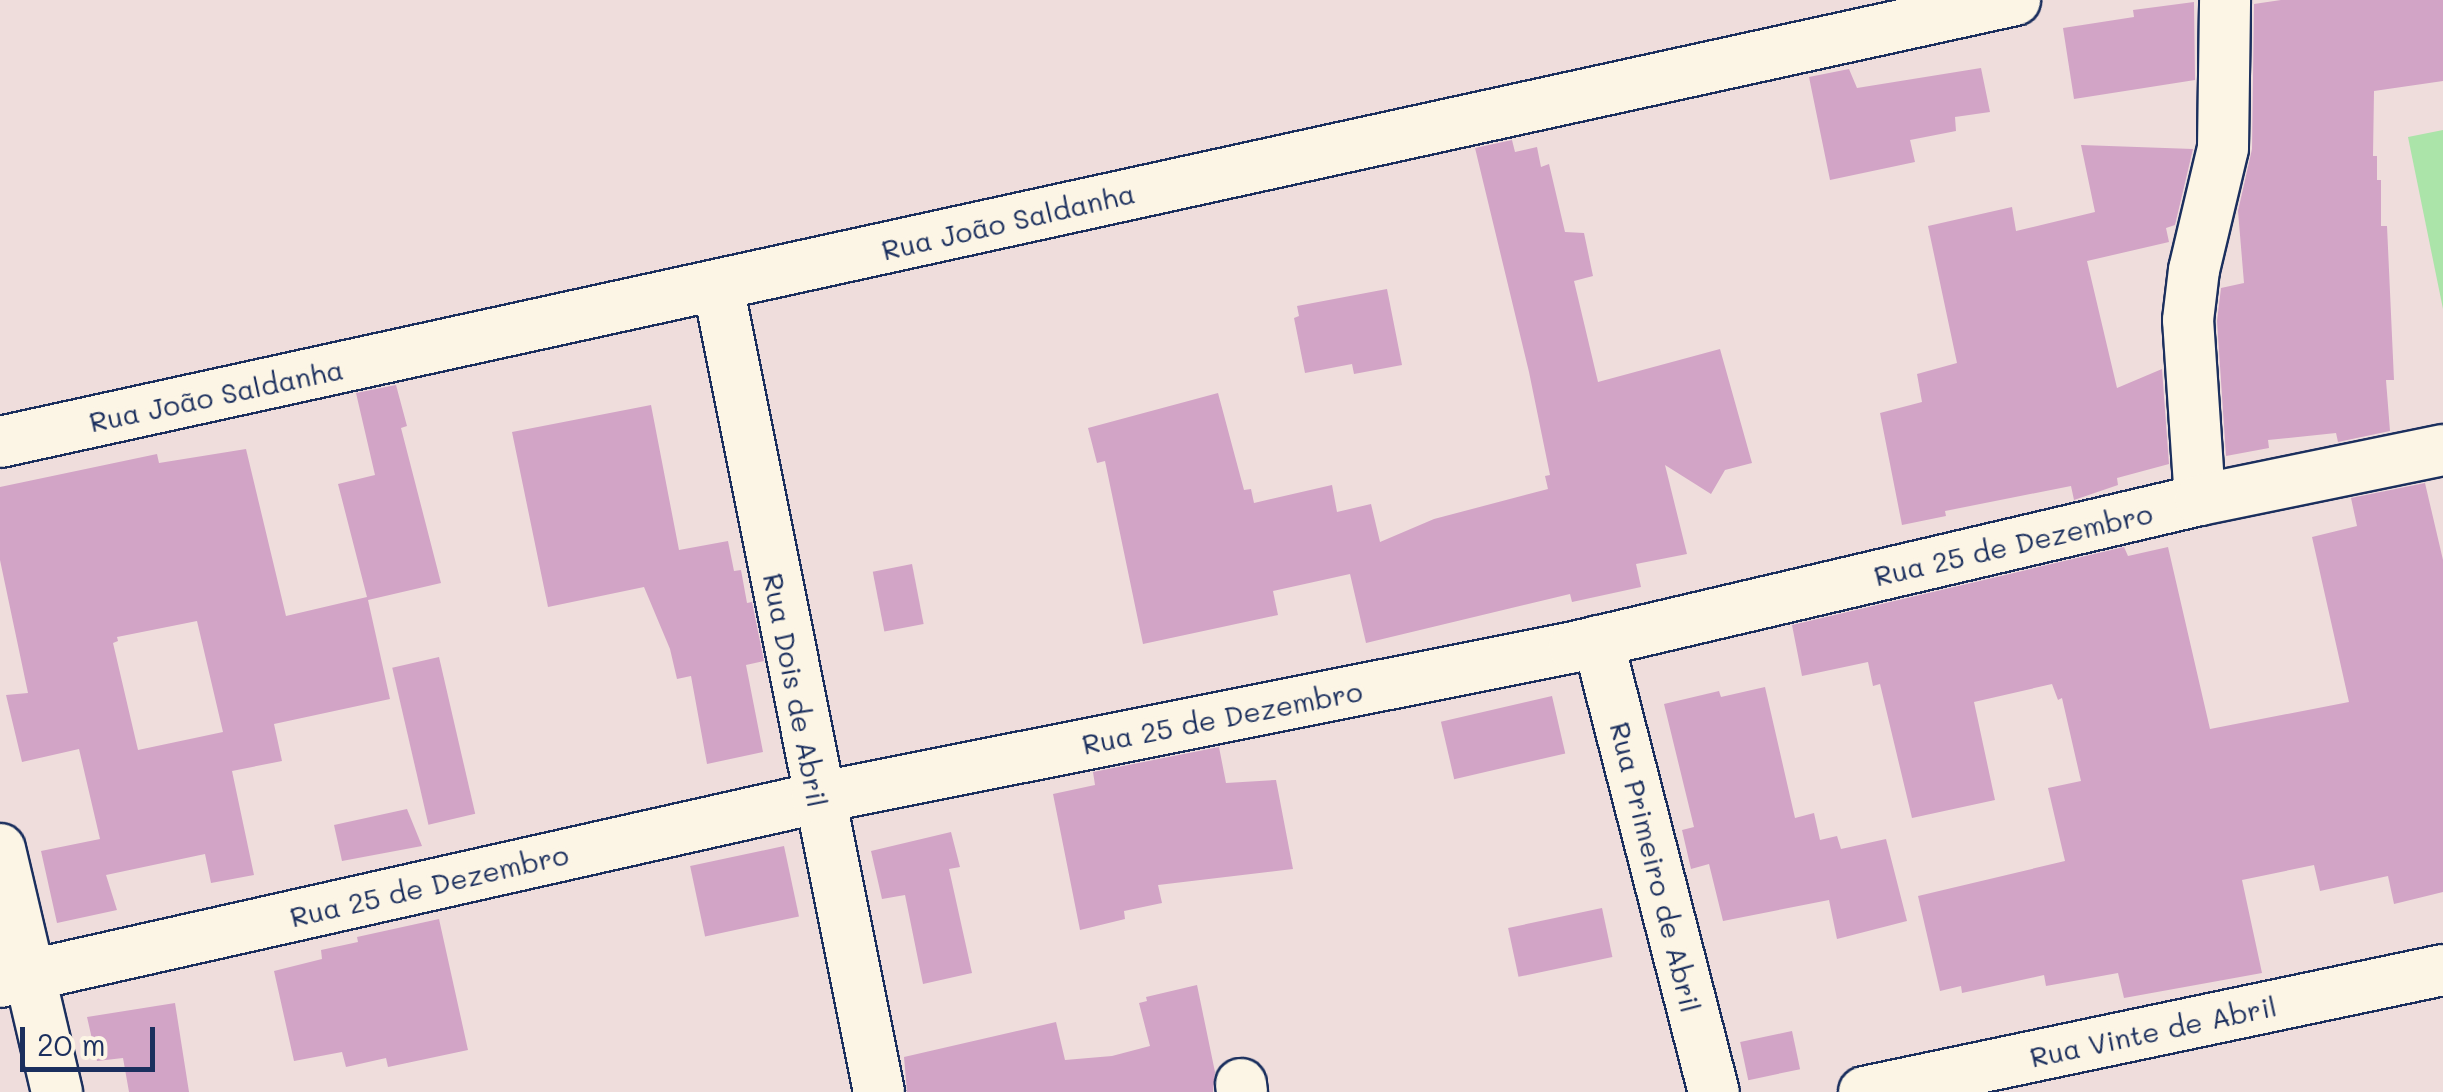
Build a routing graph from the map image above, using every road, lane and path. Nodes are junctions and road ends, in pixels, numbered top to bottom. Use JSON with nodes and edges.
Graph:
{"nodes":[{"id":1,"x":2015,"y":0,"type":"edge"},
{"id":2,"x":2226,"y":0,"type":"edge"},
{"id":3,"x":718,"y":286,"type":"junction"},
{"id":4,"x":0,"y":442,"type":"edge"},
{"id":5,"x":2443,"y":450,"type":"edge"},
{"id":6,"x":2200,"y":500,"type":"junction"},
{"id":7,"x":1598,"y":642,"type":"junction"},
{"id":8,"x":817,"y":798,"type":"junction"},
{"id":9,"x":0,"y":849,"type":"edge"},
{"id":10,"x":2443,"y":970,"type":"edge"},
{"id":11,"x":15,"y":979,"type":"edge"},
{"id":12,"x":57,"y":1092,"type":"edge"},
{"id":13,"x":879,"y":1092,"type":"edge"},
{"id":14,"x":1714,"y":1092,"type":"edge"},
{"id":15,"x":1864,"y":1092,"type":"edge"}],
"edges":[{"from":1,"to":3,"type":"street","name":"Rua João Saldanha"},
{"from":2,"to":6,"type":"street"},
{"from":3,"to":4,"type":"street","name":"Rua João Saldanha"},
{"from":3,"to":8,"type":"street","name":"Rua Dois de Abril"},
{"from":5,"to":6,"type":"street","name":"Rua 25 de Dezembro"},
{"from":6,"to":7,"type":"street","name":"Rua 25 de Dezembro"},
{"from":7,"to":8,"type":"street","name":"Rua 25 de Dezembro"},
{"from":7,"to":14,"type":"street","name":"Rua Primeiro de Abril"},
{"from":8,"to":11,"type":"street","name":"Rua 25 de Dezembro"},
{"from":8,"to":13,"type":"street","name":"Rua Dois de Abril"},
{"from":9,"to":11,"type":"street"},
{"from":10,"to":15,"type":"street","name":"Rua Vinte de Abril"},
{"from":11,"to":12,"type":"street"}]}
